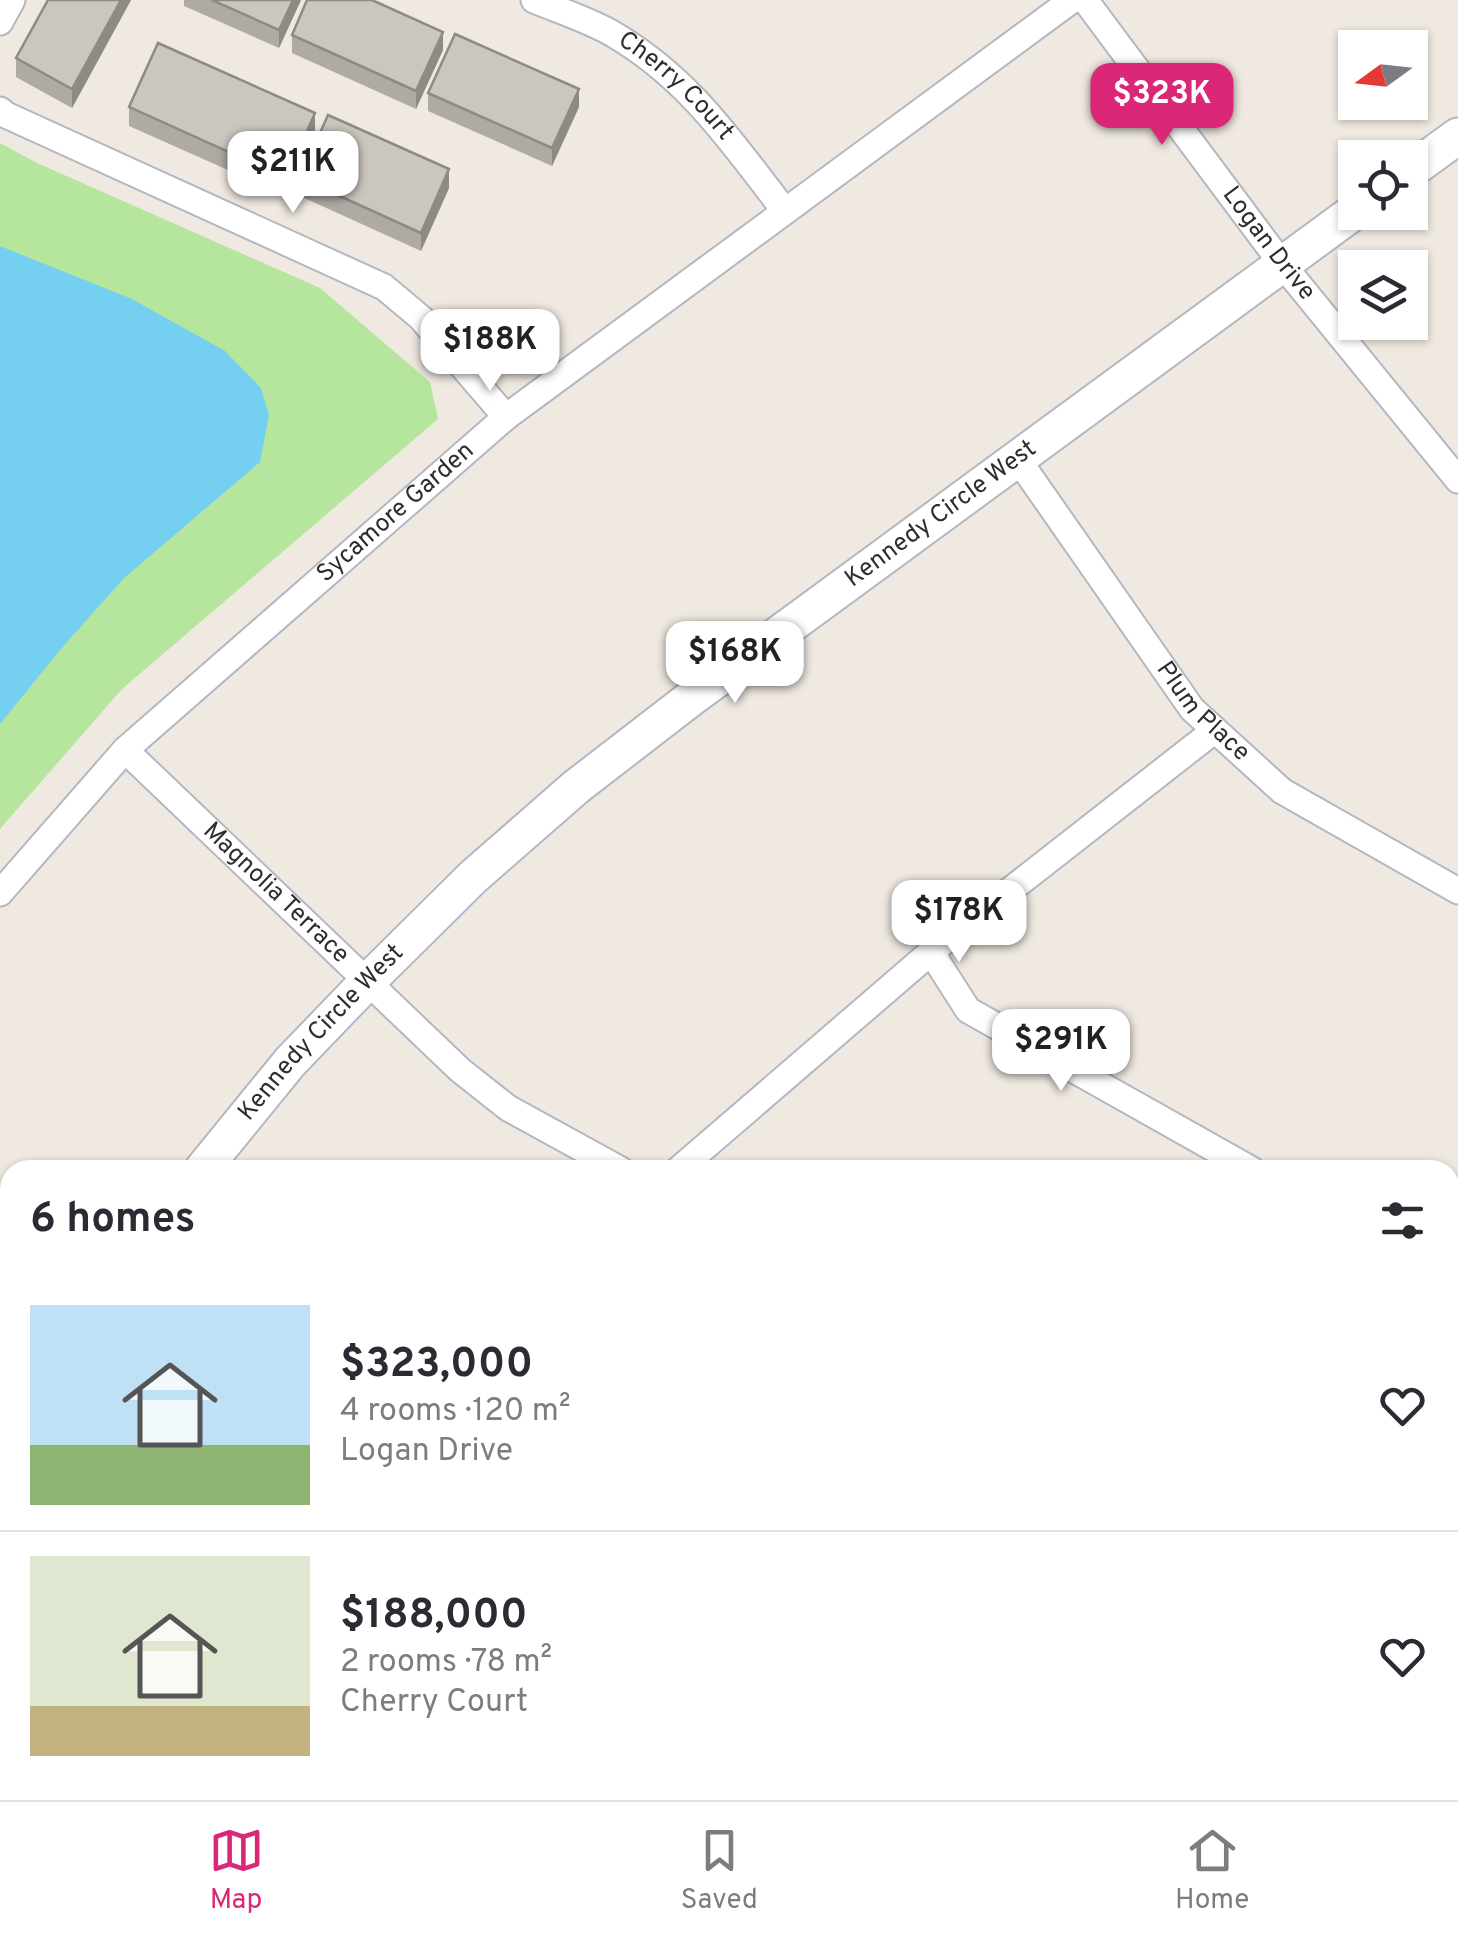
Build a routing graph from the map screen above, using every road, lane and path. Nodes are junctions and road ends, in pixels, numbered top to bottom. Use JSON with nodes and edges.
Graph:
{"nodes":[{"id":1,"x":12,"y":0,"type":"edge"},
{"id":2,"x":534,"y":0,"type":"edge"},
{"id":3,"x":1072,"y":0,"type":"edge"},
{"id":4,"x":1085,"y":0,"type":"edge"},
{"id":5,"x":0,"y":22,"type":"edge"},
{"id":6,"x":0,"y":110,"type":"edge"},
{"id":7,"x":1458,"y":136,"type":"edge"},
{"id":8,"x":1428,"y":158,"type":"edge"},
{"id":9,"x":785,"y":211,"type":"junction"},
{"id":10,"x":1338,"y":223,"type":"edge"},
{"id":11,"x":1282,"y":264,"type":"junction"},
{"id":12,"x":506,"y":417,"type":"junction"},
{"id":13,"x":1017,"y":458,"type":"junction"},
{"id":14,"x":1458,"y":480,"type":"edge"},
{"id":15,"x":1215,"y":730,"type":"junction"},
{"id":16,"x":125,"y":750,"type":"junction"},
{"id":17,"x":1458,"y":892,"type":"edge"},
{"id":18,"x":0,"y":893,"type":"edge"},
{"id":19,"x":931,"y":952,"type":"junction"},
{"id":20,"x":368,"y":982,"type":"junction"},
{"id":21,"x":210,"y":1160,"type":"edge"},
{"id":22,"x":602,"y":1160,"type":"edge"},
{"id":23,"x":690,"y":1160,"type":"edge"},
{"id":24,"x":1234,"y":1160,"type":"edge"}],
"edges":[{"from":1,"to":5,"type":"street"},
{"from":2,"to":9,"type":"street","name":"Cherry Court"},
{"from":3,"to":9,"type":"street","name":"Sycamore Garden"},
{"from":4,"to":11,"type":"street","name":"Logan Drive"},
{"from":6,"to":12,"type":"street"},
{"from":7,"to":8,"type":"street"},
{"from":9,"to":12,"type":"street","name":"Sycamore Garden"},
{"from":10,"to":11,"type":"street","name":"Kennedy Circle West"},
{"from":11,"to":13,"type":"street","name":"Kennedy Circle West"},
{"from":11,"to":14,"type":"street","name":"Logan Drive"},
{"from":12,"to":16,"type":"street","name":"Sycamore Garden"},
{"from":13,"to":15,"type":"street","name":"Plum Place"},
{"from":13,"to":20,"type":"street","name":"Kennedy Circle West"},
{"from":15,"to":17,"type":"street","name":"Plum Place"},
{"from":15,"to":19,"type":"street"},
{"from":16,"to":18,"type":"street","name":"Sycamore Garden"},
{"from":16,"to":20,"type":"street","name":"Magnolia Terrace"},
{"from":19,"to":23,"type":"street"},
{"from":19,"to":24,"type":"street"},
{"from":20,"to":21,"type":"street","name":"Kennedy Circle West"},
{"from":20,"to":22,"type":"street","name":"Magnolia Terrace"}]}
